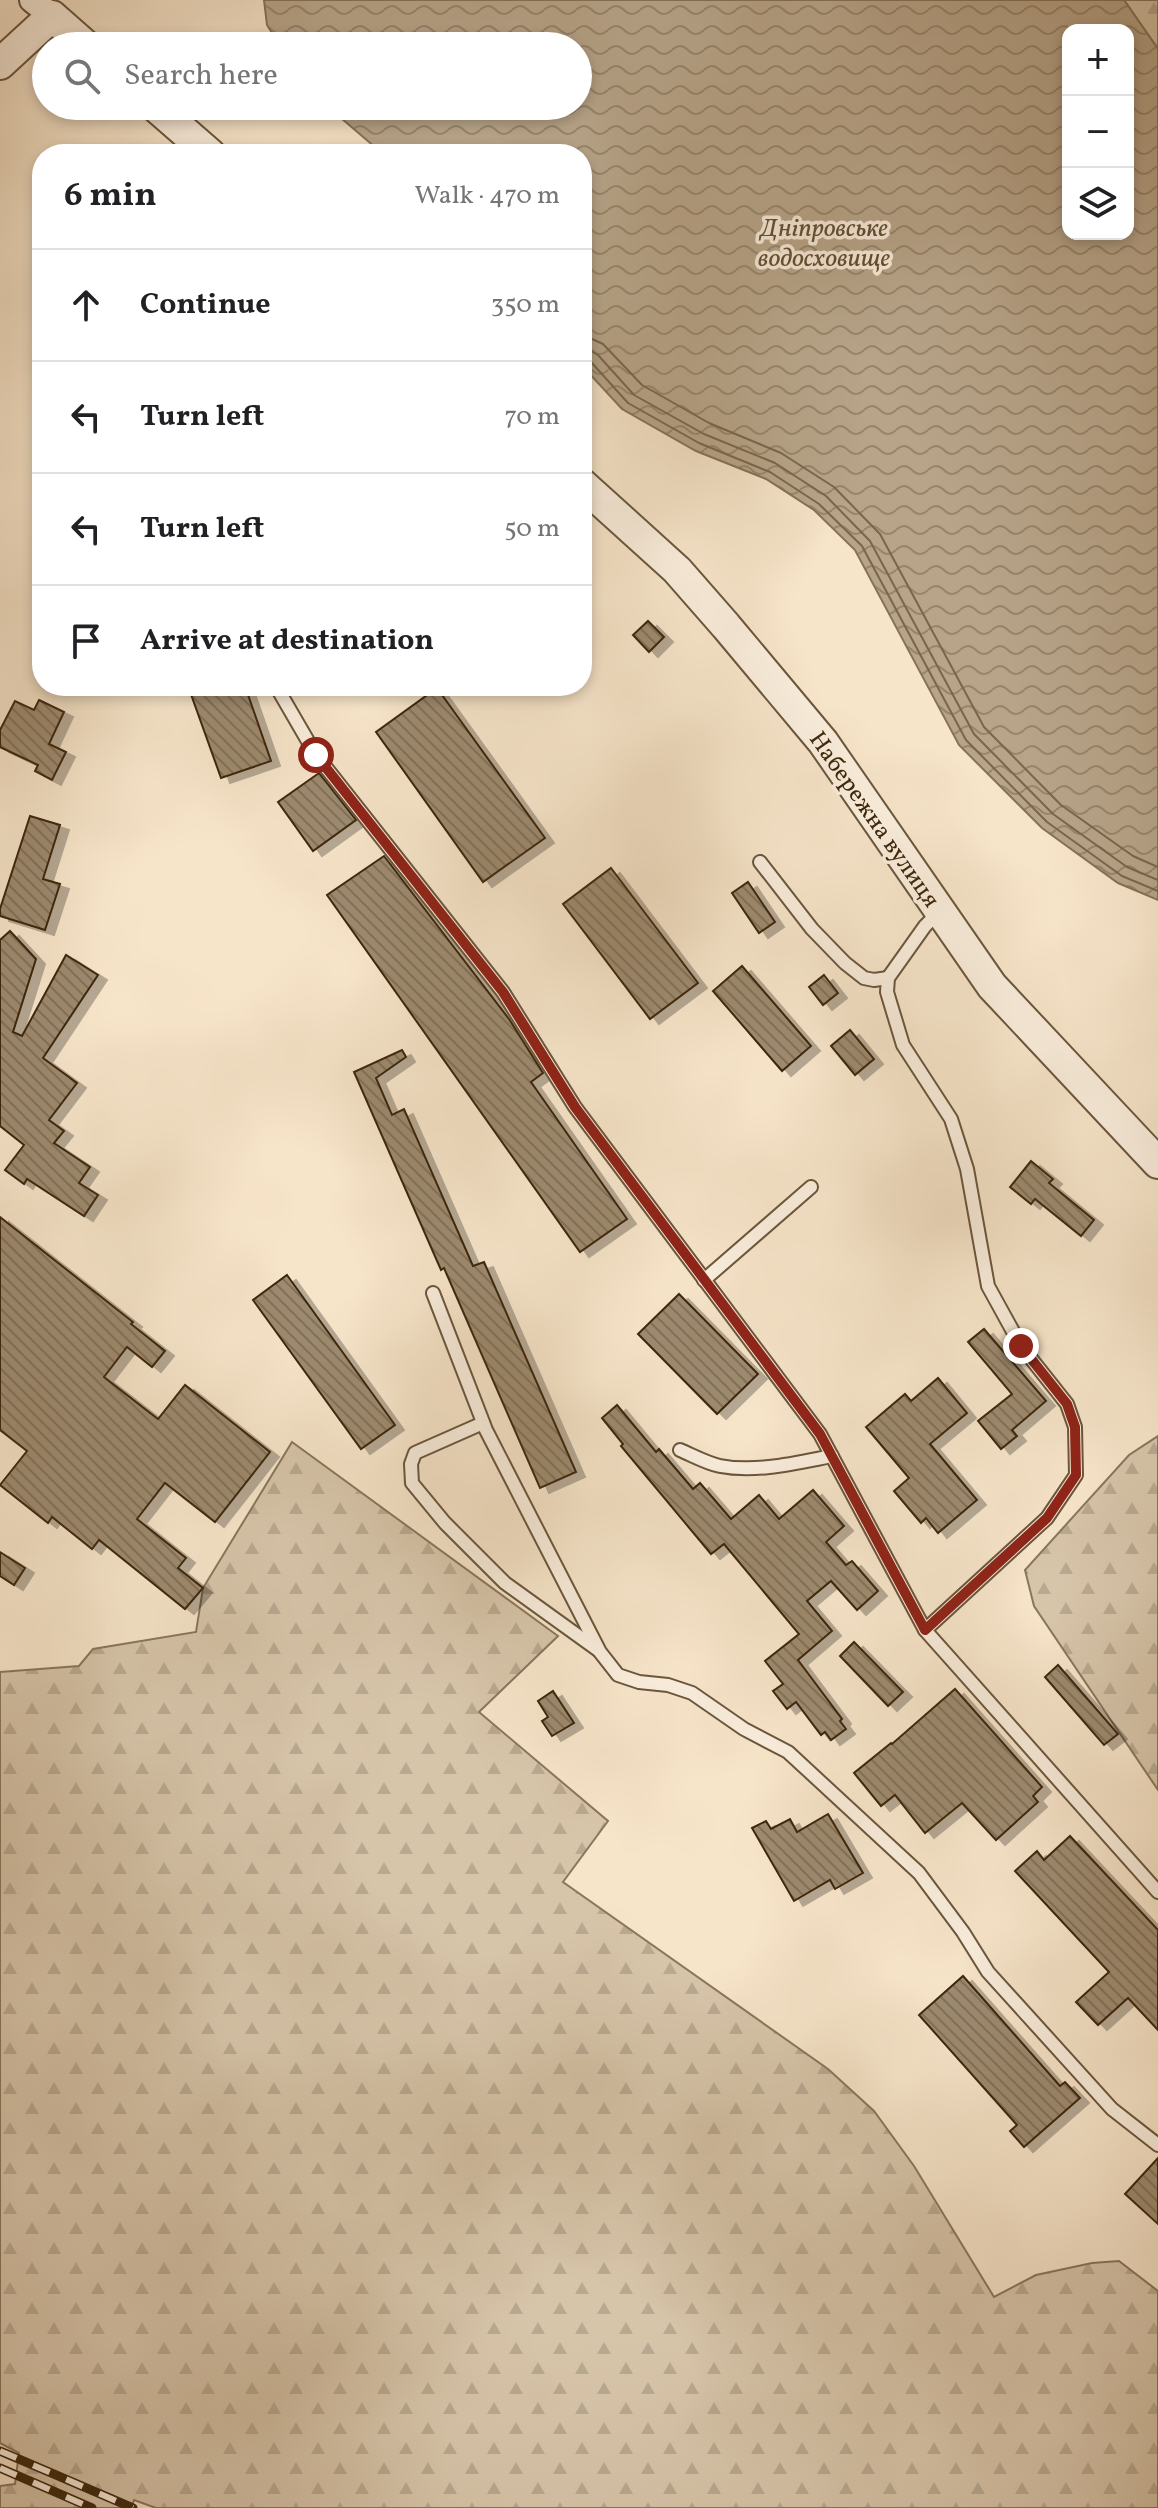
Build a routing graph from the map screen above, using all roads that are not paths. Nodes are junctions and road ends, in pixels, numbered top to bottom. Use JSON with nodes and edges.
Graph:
{"nodes":[{"id":1,"x":42,"y":8,"type":"edge"},
{"id":2,"x":70,"y":32,"type":"edge"},
{"id":3,"x":0,"y":64,"type":"edge"},
{"id":4,"x":171,"y":120,"type":"edge"},
{"id":5,"x":199,"y":144,"type":"edge"},
{"id":6,"x":592,"y":493,"type":"edge"},
{"id":7,"x":282,"y":696,"type":"edge"},
{"id":8,"x":760,"y":862,"type":"dead end"},
{"id":9,"x":940,"y":911,"type":"junction"},
{"id":10,"x":888,"y":978,"type":"junction"},
{"id":11,"x":1158,"y":1163,"type":"edge"},
{"id":12,"x":811,"y":1187,"type":"dead end"},
{"id":13,"x":704,"y":1280,"type":"junction"},
{"id":14,"x":433,"y":1293,"type":"dead end"},
{"id":15,"x":483,"y":1423,"type":"junction"},
{"id":16,"x":680,"y":1450,"type":"dead end"},
{"id":17,"x":832,"y":1456,"type":"junction"},
{"id":18,"x":925,"y":1630,"type":"junction"},
{"id":19,"x":600,"y":1652,"type":"junction"},
{"id":20,"x":1158,"y":1892,"type":"edge"},
{"id":21,"x":1158,"y":2145,"type":"edge"}],
"edges":[{"from":1,"to":2,"type":"street"},
{"from":1,"to":3,"type":"street"},
{"from":4,"to":5,"type":"street"},
{"from":6,"to":9,"type":"street","name":"Набережна вулиця"},
{"from":7,"to":13,"type":"lane"},
{"from":8,"to":10,"type":"lane"},
{"from":9,"to":10,"type":"lane"},
{"from":9,"to":11,"type":"street","name":"Набережна вулиця"},
{"from":10,"to":18,"type":"lane"},
{"from":12,"to":13,"type":"lane"},
{"from":13,"to":17,"type":"lane"},
{"from":14,"to":15,"type":"lane"},
{"from":15,"to":19,"type":"lane"},
{"from":15,"to":19,"type":"lane"},
{"from":16,"to":17,"type":"lane"},
{"from":17,"to":18,"type":"lane"},
{"from":18,"to":20,"type":"lane"},
{"from":19,"to":21,"type":"lane"}]}
